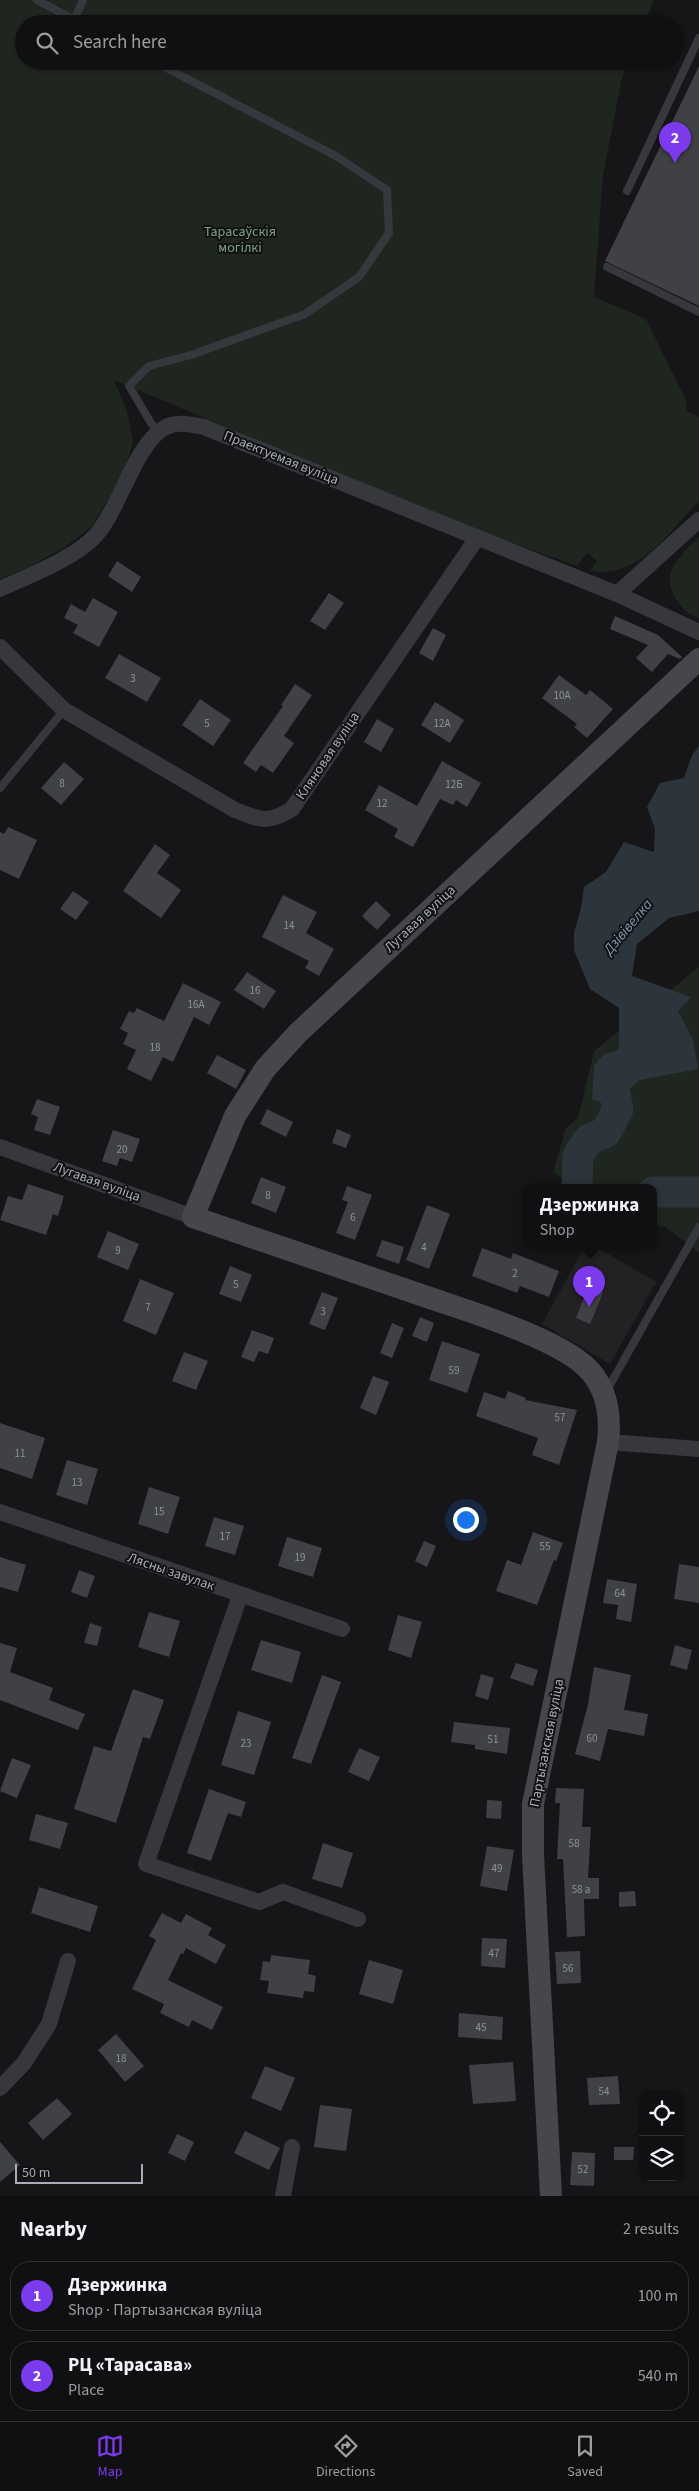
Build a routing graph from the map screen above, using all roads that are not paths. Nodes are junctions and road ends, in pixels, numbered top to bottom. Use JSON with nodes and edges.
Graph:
{"nodes":[{"id":1,"x":37,"y":0,"type":"edge"},
{"id":2,"x":82,"y":0,"type":"edge"},
{"id":3,"x":65,"y":15,"type":"edge"},
{"id":4,"x":76,"y":15,"type":"edge"},
{"id":5,"x":699,"y":38,"type":"edge"},
{"id":6,"x":169,"y":70,"type":"edge"},
{"id":7,"x":684,"y":70,"type":"edge"},
{"id":8,"x":684,"y":70,"type":"edge"},
{"id":9,"x":627,"y":191,"type":"dead end"},
{"id":10,"x":607,"y":267,"type":"dead end"},
{"id":11,"x":699,"y":312,"type":"edge"},
{"id":12,"x":157,"y":433,"type":"junction"},
{"id":13,"x":699,"y":520,"type":"edge"},
{"id":14,"x":476,"y":538,"type":"junction"},
{"id":15,"x":0,"y":589,"type":"edge"},
{"id":16,"x":617,"y":594,"type":"junction"},
{"id":17,"x":699,"y":632,"type":"edge"},
{"id":18,"x":0,"y":647,"type":"edge"},
{"id":19,"x":699,"y":659,"type":"edge"},
{"id":20,"x":64,"y":710,"type":"junction"},
{"id":21,"x":0,"y":788,"type":"edge"},
{"id":22,"x":0,"y":1148,"type":"edge"},
{"id":23,"x":193,"y":1217,"type":"junction"},
{"id":24,"x":699,"y":1227,"type":"edge"},
{"id":25,"x":529,"y":1335,"type":"joint"},
{"id":26,"x":605,"y":1394,"type":"junction"},
{"id":27,"x":608,"y":1442,"type":"junction"},
{"id":28,"x":699,"y":1449,"type":"edge"},
{"id":29,"x":0,"y":1512,"type":"edge"},
{"id":30,"x":240,"y":1596,"type":"junction"},
{"id":31,"x":342,"y":1629,"type":"dead end"},
{"id":32,"x":358,"y":1920,"type":"dead end"},
{"id":33,"x":68,"y":1961,"type":"dead end"},
{"id":34,"x":0,"y":2088,"type":"edge"},
{"id":35,"x":292,"y":2147,"type":"dead end"},
{"id":36,"x":282,"y":2196,"type":"edge"},
{"id":37,"x":551,"y":2196,"type":"edge"}],
"edges":[{"from":1,"to":3,"type":"lane"},
{"from":2,"to":4,"type":"lane"},
{"from":5,"to":7,"type":"lane"},
{"from":6,"to":12,"type":"lane"},
{"from":8,"to":9,"type":"lane"},
{"from":10,"to":11,"type":"lane"},
{"from":12,"to":14,"type":"street","name":"Праектуемая вуліца"},
{"from":12,"to":15,"type":"street"},
{"from":13,"to":16,"type":"street"},
{"from":14,"to":16,"type":"street","name":"Праектуемая вуліца"},
{"from":14,"to":20,"type":"street","name":"Кляновая вуліца"},
{"from":16,"to":17,"type":"street","name":"Праектуемая вуліца"},
{"from":18,"to":20,"type":"street","name":"Кляновая вуліца"},
{"from":19,"to":23,"type":"street","name":"Лугавая вуліца"},
{"from":20,"to":21,"type":"lane"},
{"from":22,"to":23,"type":"street","name":"Лугавая вуліца"},
{"from":23,"to":25,"type":"street","name":"Лугавая вуліца"},
{"from":24,"to":26,"type":"lane"},
{"from":25,"to":26,"type":"street","name":"Партызанская вуліца"},
{"from":26,"to":27,"type":"street","name":"Партызанская вуліца"},
{"from":27,"to":28,"type":"street"},
{"from":27,"to":37,"type":"street","name":"Партызанская вуліца"},
{"from":29,"to":30,"type":"street","name":"Лясны завулак"},
{"from":30,"to":31,"type":"street","name":"Лясны завулак"},
{"from":30,"to":32,"type":"street"},
{"from":33,"to":34,"type":"street"},
{"from":35,"to":36,"type":"street"}]}
